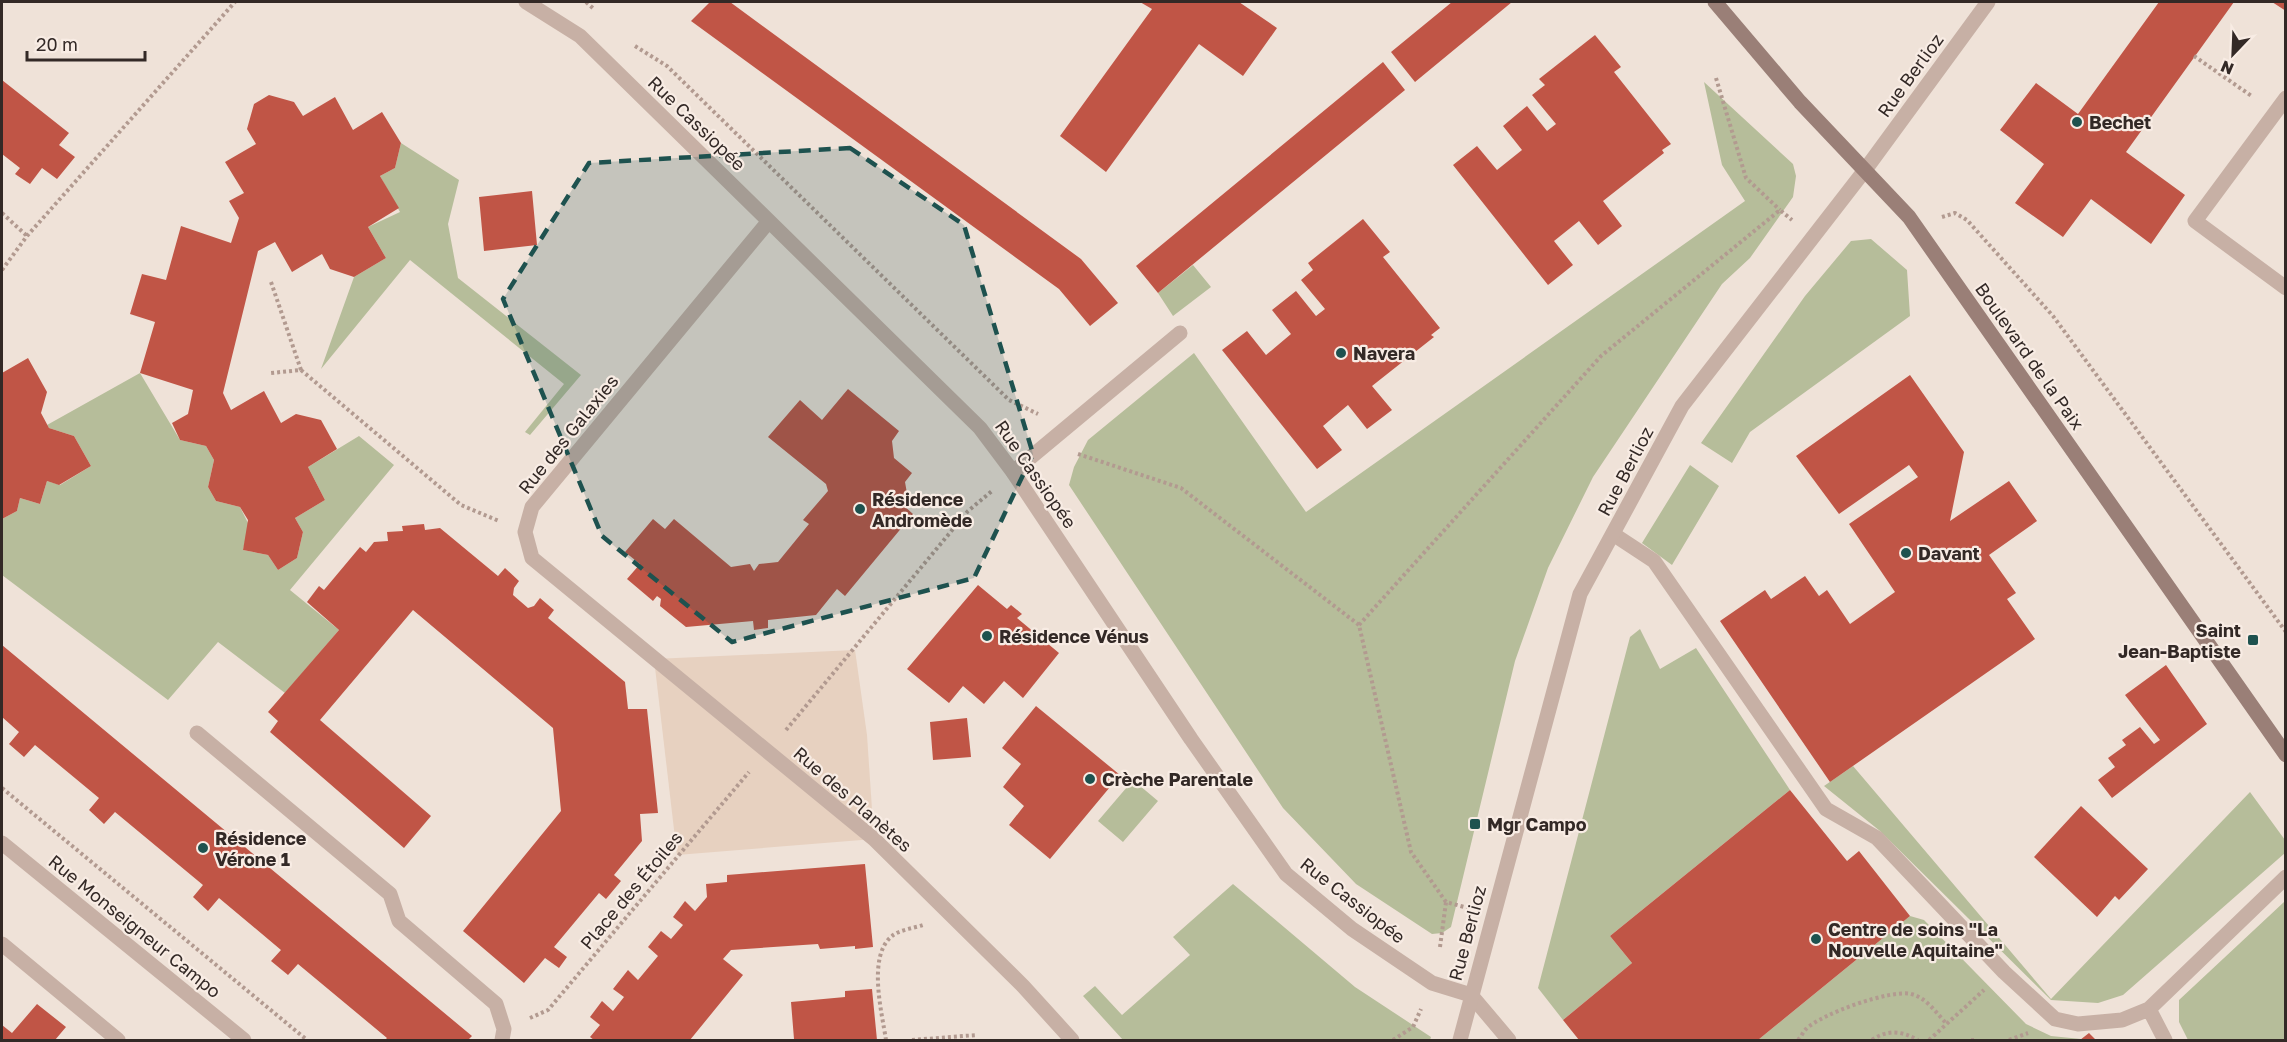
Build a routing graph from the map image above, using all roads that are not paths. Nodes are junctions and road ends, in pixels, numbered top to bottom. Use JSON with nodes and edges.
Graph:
{"nodes":[{"id":1,"x":526,"y":2,"type":"edge"},
{"id":2,"x":1715,"y":2,"type":"edge"},
{"id":3,"x":1988,"y":2,"type":"edge"},
{"id":4,"x":2286,"y":98,"type":"edge"},
{"id":5,"x":1865,"y":170,"type":"junction"},
{"id":6,"x":769,"y":221,"type":"junction"},
{"id":7,"x":2286,"y":288,"type":"edge"},
{"id":8,"x":1180,"y":333,"type":"dead end"},
{"id":9,"x":1013,"y":472,"type":"junction"},
{"id":10,"x":1613,"y":534,"type":"junction"},
{"id":11,"x":197,"y":733,"type":"dead end"},
{"id":12,"x":768,"y":751,"type":"joint"},
{"id":13,"x":2286,"y":755,"type":"edge"},
{"id":14,"x":2,"y":843,"type":"edge"},
{"id":15,"x":2286,"y":877,"type":"edge"},
{"id":16,"x":2,"y":944,"type":"edge"},
{"id":17,"x":1471,"y":995,"type":"junction"},
{"id":18,"x":2149,"y":1009,"type":"junction"},
{"id":19,"x":503,"y":1035,"type":"edge"},
{"id":20,"x":118,"y":1041,"type":"edge"},
{"id":21,"x":244,"y":1041,"type":"edge"},
{"id":22,"x":1072,"y":1041,"type":"edge"},
{"id":23,"x":1460,"y":1041,"type":"edge"},
{"id":24,"x":1509,"y":1041,"type":"edge"},
{"id":25,"x":2165,"y":1041,"type":"edge"}],
"edges":[{"from":1,"to":6,"type":"street","name":"Rue Cassiopée"},
{"from":2,"to":5,"type":"main road","name":"Boulevard de la Paix"},
{"from":3,"to":5,"type":"street","name":"Rue Berlioz"},
{"from":4,"to":7,"type":"street"},
{"from":5,"to":10,"type":"street","name":"Rue Berlioz"},
{"from":5,"to":13,"type":"main road","name":"Boulevard de la Paix"},
{"from":6,"to":9,"type":"street","name":"Rue Cassiopée"},
{"from":6,"to":12,"type":"street","name":"Rue des Galaxies"},
{"from":8,"to":9,"type":"street"},
{"from":9,"to":17,"type":"street","name":"Rue Cassiopée"},
{"from":10,"to":17,"type":"street","name":"Rue Berlioz"},
{"from":10,"to":18,"type":"street"},
{"from":11,"to":19,"type":"street"},
{"from":12,"to":22,"type":"street","name":"Rue des Planètes"},
{"from":14,"to":21,"type":"street","name":"Rue Monseigneur Campo"},
{"from":15,"to":18,"type":"street"},
{"from":16,"to":20,"type":"street"},
{"from":17,"to":23,"type":"street","name":"Rue Berlioz"},
{"from":17,"to":24,"type":"street"},
{"from":18,"to":25,"type":"street"}]}
